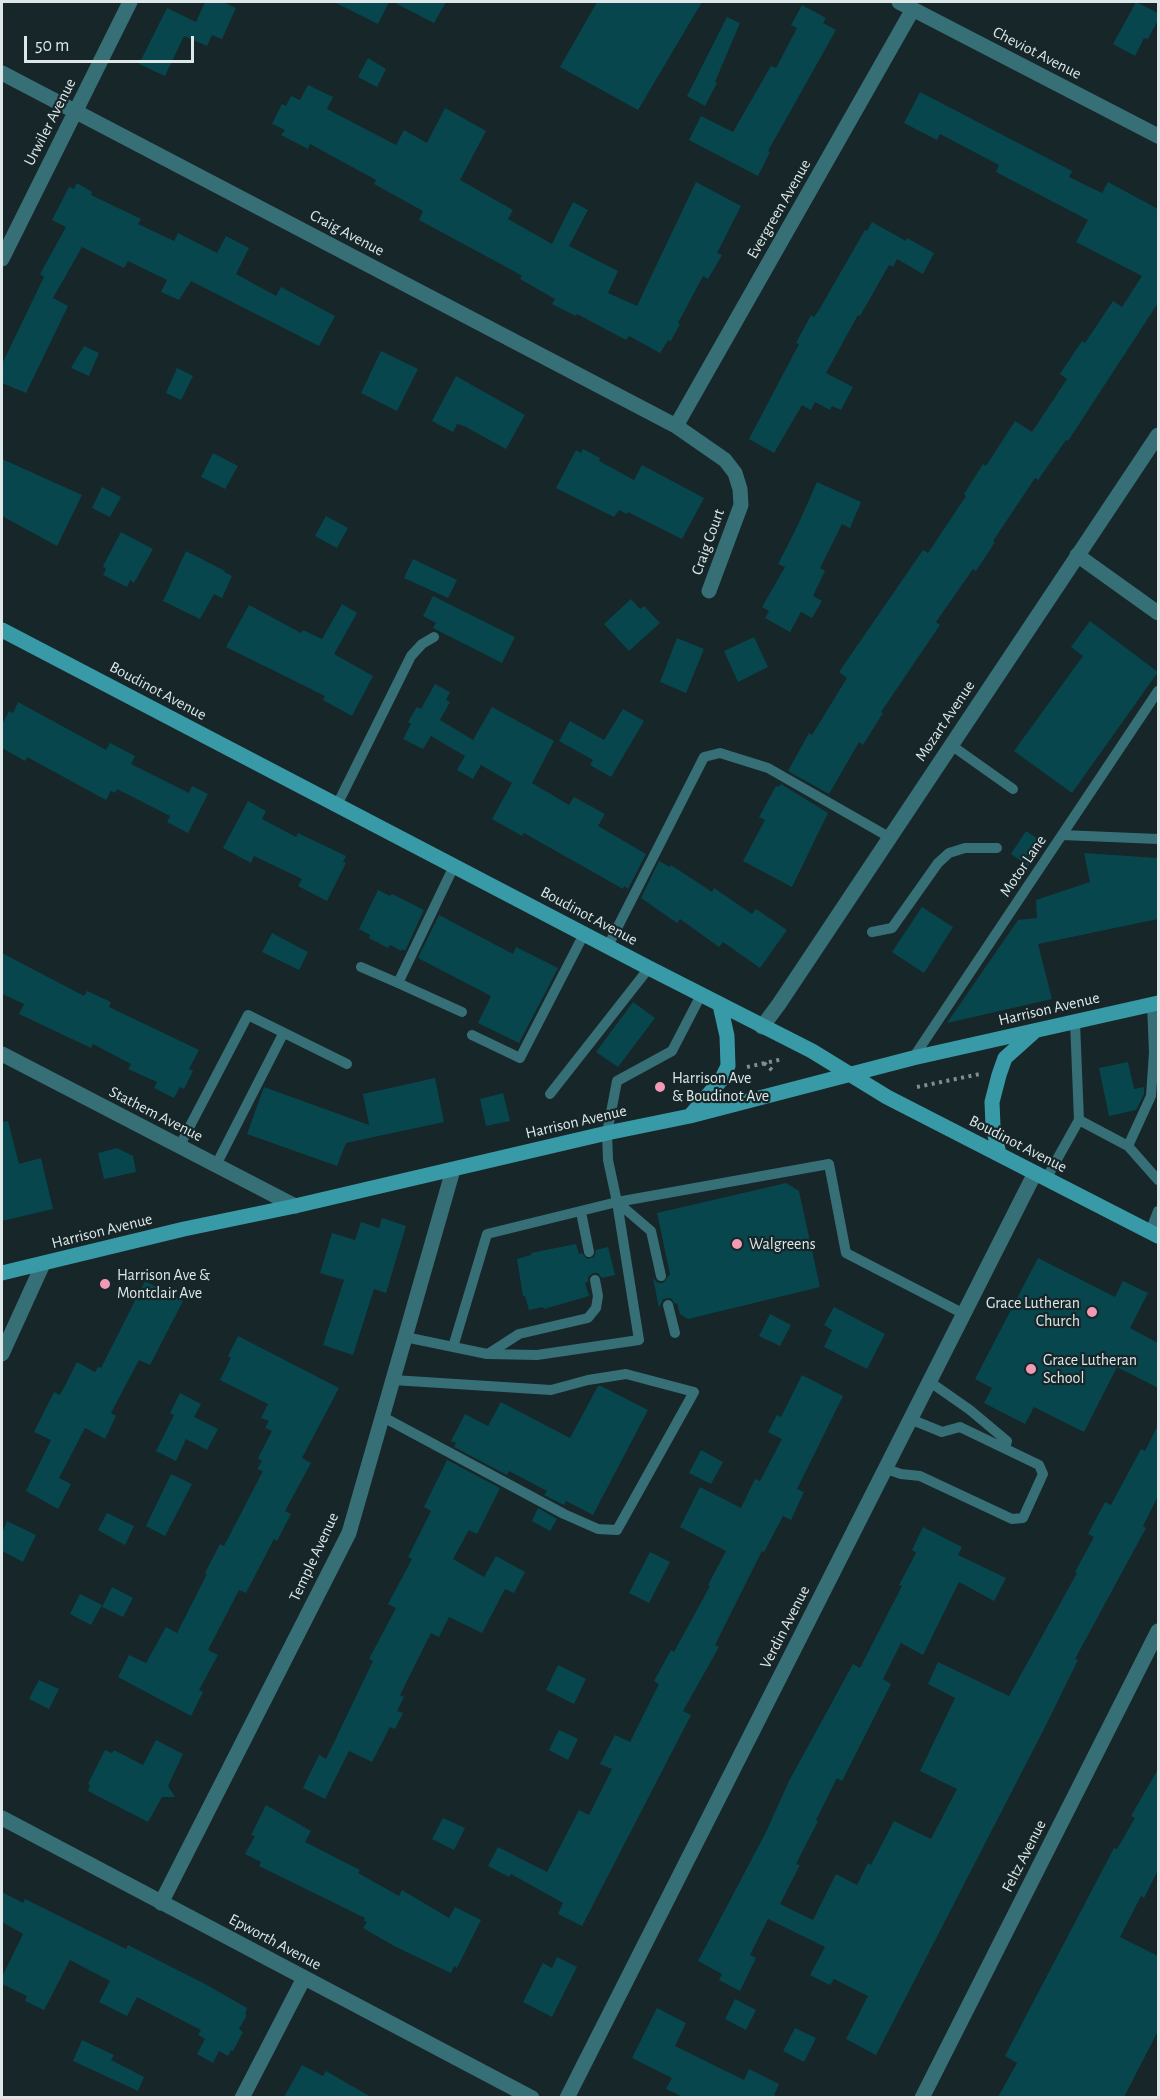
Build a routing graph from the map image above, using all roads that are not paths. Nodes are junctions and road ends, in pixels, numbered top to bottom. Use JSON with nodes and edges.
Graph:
{"nodes":[{"id":1,"x":130,"y":2,"type":"edge"},
{"id":2,"x":899,"y":2,"type":"edge"},
{"id":3,"x":913,"y":9,"type":"junction"},
{"id":4,"x":2,"y":73,"type":"edge"},
{"id":5,"x":75,"y":111,"type":"junction"},
{"id":6,"x":1158,"y":136,"type":"edge"},
{"id":7,"x":2,"y":259,"type":"edge"},
{"id":8,"x":676,"y":426,"type":"junction"},
{"id":9,"x":1158,"y":435,"type":"edge"},
{"id":10,"x":1077,"y":555,"type":"junction"},
{"id":11,"x":709,"y":591,"type":"dead end"},
{"id":12,"x":1158,"y":613,"type":"edge"},
{"id":13,"x":2,"y":630,"type":"edge"},
{"id":14,"x":434,"y":638,"type":"dead end"},
{"id":15,"x":1158,"y":692,"type":"edge"},
{"id":16,"x":951,"y":745,"type":"junction"},
{"id":17,"x":1013,"y":789,"type":"dead end"},
{"id":18,"x":337,"y":805,"type":"junction"},
{"id":19,"x":1062,"y":835,"type":"junction"},
{"id":20,"x":889,"y":837,"type":"junction"},
{"id":21,"x":1158,"y":839,"type":"edge"},
{"id":22,"x":997,"y":848,"type":"dead end"},
{"id":23,"x":454,"y":866,"type":"junction"},
{"id":24,"x":872,"y":932,"type":"dead end"},
{"id":25,"x":584,"y":934,"type":"junction"},
{"id":26,"x":608,"y":946,"type":"junction"},
{"id":27,"x":361,"y":967,"type":"dead end"},
{"id":28,"x":649,"y":968,"type":"junction"},
{"id":29,"x":398,"y":983,"type":"junction"},
{"id":30,"x":701,"y":995,"type":"junction"},
{"id":31,"x":1155,"y":1004,"type":"edge"},
{"id":32,"x":720,"y":1005,"type":"junction"},
{"id":33,"x":462,"y":1012,"type":"dead end"},
{"id":34,"x":1075,"y":1022,"type":"junction"},
{"id":35,"x":762,"y":1027,"type":"junction"},
{"id":36,"x":1035,"y":1031,"type":"junction"},
{"id":37,"x":283,"y":1034,"type":"junction"},
{"id":38,"x":472,"y":1035,"type":"dead end"},
{"id":39,"x":2,"y":1054,"type":"edge"},
{"id":40,"x":913,"y":1058,"type":"junction"},
{"id":41,"x":347,"y":1064,"type":"dead end"},
{"id":42,"x":849,"y":1074,"type":"junction"},
{"id":43,"x":550,"y":1094,"type":"dead end"},
{"id":44,"x":690,"y":1116,"type":"junction"},
{"id":45,"x":1079,"y":1120,"type":"junction"},
{"id":46,"x":607,"y":1133,"type":"junction"},
{"id":47,"x":1128,"y":1146,"type":"junction"},
{"id":48,"x":179,"y":1147,"type":"junction"},
{"id":49,"x":999,"y":1154,"type":"junction"},
{"id":50,"x":216,"y":1165,"type":"junction"},
{"id":51,"x":453,"y":1170,"type":"junction"},
{"id":52,"x":1041,"y":1176,"type":"junction"},
{"id":53,"x":1158,"y":1180,"type":"edge"},
{"id":54,"x":617,"y":1202,"type":"junction"},
{"id":55,"x":295,"y":1206,"type":"junction"},
{"id":56,"x":1158,"y":1211,"type":"edge"},
{"id":57,"x":581,"y":1212,"type":"junction"},
{"id":58,"x":1154,"y":1234,"type":"edge"},
{"id":59,"x":589,"y":1252,"type":"dead end"},
{"id":60,"x":43,"y":1264,"type":"junction"},
{"id":61,"x":2,"y":1273,"type":"edge"},
{"id":62,"x":661,"y":1276,"type":"dead end"},
{"id":63,"x":595,"y":1280,"type":"dead end"},
{"id":64,"x":668,"y":1305,"type":"dead end"},
{"id":65,"x":964,"y":1314,"type":"junction"},
{"id":66,"x":675,"y":1333,"type":"dead end"},
{"id":67,"x":405,"y":1337,"type":"junction"},
{"id":68,"x":453,"y":1347,"type":"junction"},
{"id":69,"x":2,"y":1354,"type":"edge"},
{"id":70,"x":488,"y":1354,"type":"junction"},
{"id":71,"x":393,"y":1380,"type":"junction"},
{"id":72,"x":930,"y":1382,"type":"junction"},
{"id":73,"x":383,"y":1417,"type":"junction"},
{"id":74,"x":910,"y":1419,"type":"junction"},
{"id":75,"x":1005,"y":1448,"type":"junction"},
{"id":76,"x":886,"y":1469,"type":"junction"},
{"id":77,"x":1158,"y":1631,"type":"edge"},
{"id":78,"x":2,"y":1818,"type":"edge"},
{"id":79,"x":161,"y":1903,"type":"junction"},
{"id":80,"x":304,"y":1978,"type":"junction"},
{"id":81,"x":242,"y":2097,"type":"edge"},
{"id":82,"x":532,"y":2097,"type":"edge"},
{"id":83,"x":567,"y":2097,"type":"edge"},
{"id":84,"x":922,"y":2097,"type":"edge"}],
"edges":[{"from":1,"to":5,"type":"street","name":"Urwiler Avenue"},
{"from":2,"to":3,"type":"street","name":"Cheviot Avenue"},
{"from":3,"to":6,"type":"street","name":"Cheviot Avenue"},
{"from":3,"to":8,"type":"street","name":"Evergreen Avenue"},
{"from":4,"to":5,"type":"street","name":"Craig Avenue"},
{"from":5,"to":7,"type":"street","name":"Urwiler Avenue"},
{"from":5,"to":8,"type":"street","name":"Craig Avenue"},
{"from":8,"to":11,"type":"street","name":"Craig Court"},
{"from":9,"to":10,"type":"street","name":"Mozart Avenue"},
{"from":10,"to":12,"type":"street"},
{"from":10,"to":16,"type":"street","name":"Mozart Avenue"},
{"from":13,"to":18,"type":"street","name":"Boudinot Avenue"},
{"from":14,"to":18,"type":"lane"},
{"from":15,"to":19,"type":"lane","name":"Motor Lane"},
{"from":16,"to":17,"type":"lane"},
{"from":16,"to":20,"type":"street","name":"Mozart Avenue"},
{"from":18,"to":23,"type":"street","name":"Boudinot Avenue"},
{"from":19,"to":21,"type":"lane"},
{"from":19,"to":40,"type":"lane","name":"Motor Lane"},
{"from":20,"to":26,"type":"lane"},
{"from":20,"to":35,"type":"street","name":"Mozart Avenue"},
{"from":22,"to":24,"type":"lane"},
{"from":23,"to":25,"type":"street","name":"Boudinot Avenue"},
{"from":23,"to":29,"type":"lane"},
{"from":25,"to":26,"type":"street","name":"Boudinot Avenue"},
{"from":25,"to":38,"type":"lane"},
{"from":26,"to":28,"type":"street","name":"Boudinot Avenue"},
{"from":27,"to":29,"type":"lane"},
{"from":28,"to":30,"type":"street","name":"Boudinot Avenue"},
{"from":28,"to":43,"type":"lane"},
{"from":29,"to":33,"type":"lane"},
{"from":30,"to":32,"type":"street","name":"Boudinot Avenue"},
{"from":30,"to":46,"type":"lane"},
{"from":31,"to":34,"type":"street","name":"Harrison Avenue"},
{"from":31,"to":47,"type":"lane"},
{"from":32,"to":35,"type":"street","name":"Boudinot Avenue"},
{"from":32,"to":44,"type":"street"},
{"from":34,"to":36,"type":"street","name":"Harrison Avenue"},
{"from":34,"to":45,"type":"lane"},
{"from":35,"to":42,"type":"street","name":"Boudinot Avenue"},
{"from":36,"to":40,"type":"street","name":"Harrison Avenue"},
{"from":36,"to":49,"type":"street"},
{"from":37,"to":41,"type":"lane"},
{"from":37,"to":48,"type":"lane"},
{"from":37,"to":50,"type":"lane"},
{"from":39,"to":48,"type":"street","name":"Stathem Avenue"},
{"from":40,"to":42,"type":"street","name":"Harrison Avenue"},
{"from":42,"to":44,"type":"street","name":"Harrison Avenue"},
{"from":42,"to":49,"type":"street","name":"Boudinot Avenue"},
{"from":44,"to":46,"type":"street","name":"Harrison Avenue"},
{"from":45,"to":47,"type":"lane"},
{"from":45,"to":52,"type":"lane"},
{"from":46,"to":51,"type":"street","name":"Harrison Avenue"},
{"from":46,"to":54,"type":"lane"},
{"from":47,"to":53,"type":"lane"},
{"from":48,"to":50,"type":"street","name":"Stathem Avenue"},
{"from":49,"to":52,"type":"street","name":"Boudinot Avenue"},
{"from":50,"to":55,"type":"street","name":"Stathem Avenue"},
{"from":51,"to":55,"type":"street","name":"Harrison Avenue"},
{"from":51,"to":67,"type":"street","name":"Temple Avenue"},
{"from":52,"to":58,"type":"street","name":"Boudinot Avenue"},
{"from":52,"to":65,"type":"street","name":"Verdin Avenue"},
{"from":54,"to":57,"type":"lane"},
{"from":54,"to":62,"type":"lane"},
{"from":54,"to":65,"type":"lane"},
{"from":54,"to":70,"type":"lane"},
{"from":55,"to":60,"type":"street","name":"Harrison Avenue"},
{"from":56,"to":58,"type":"lane"},
{"from":57,"to":59,"type":"lane"},
{"from":57,"to":68,"type":"lane"},
{"from":60,"to":61,"type":"street","name":"Harrison Avenue"},
{"from":60,"to":69,"type":"street"},
{"from":63,"to":70,"type":"lane"},
{"from":64,"to":66,"type":"lane"},
{"from":65,"to":72,"type":"street","name":"Verdin Avenue"},
{"from":67,"to":68,"type":"lane"},
{"from":67,"to":71,"type":"street","name":"Temple Avenue"},
{"from":68,"to":70,"type":"lane"},
{"from":71,"to":73,"type":"street","name":"Temple Avenue"},
{"from":71,"to":73,"type":"lane"},
{"from":72,"to":74,"type":"street","name":"Verdin Avenue"},
{"from":72,"to":75,"type":"lane"},
{"from":73,"to":79,"type":"street","name":"Temple Avenue"},
{"from":74,"to":75,"type":"lane"},
{"from":74,"to":76,"type":"street","name":"Verdin Avenue"},
{"from":75,"to":76,"type":"lane"},
{"from":76,"to":83,"type":"street","name":"Verdin Avenue"},
{"from":77,"to":84,"type":"street","name":"Feltz Avenue"},
{"from":78,"to":79,"type":"street","name":"Epworth Avenue"},
{"from":79,"to":80,"type":"street","name":"Epworth Avenue"},
{"from":80,"to":81,"type":"street"},
{"from":80,"to":82,"type":"street","name":"Epworth Avenue"}]}
